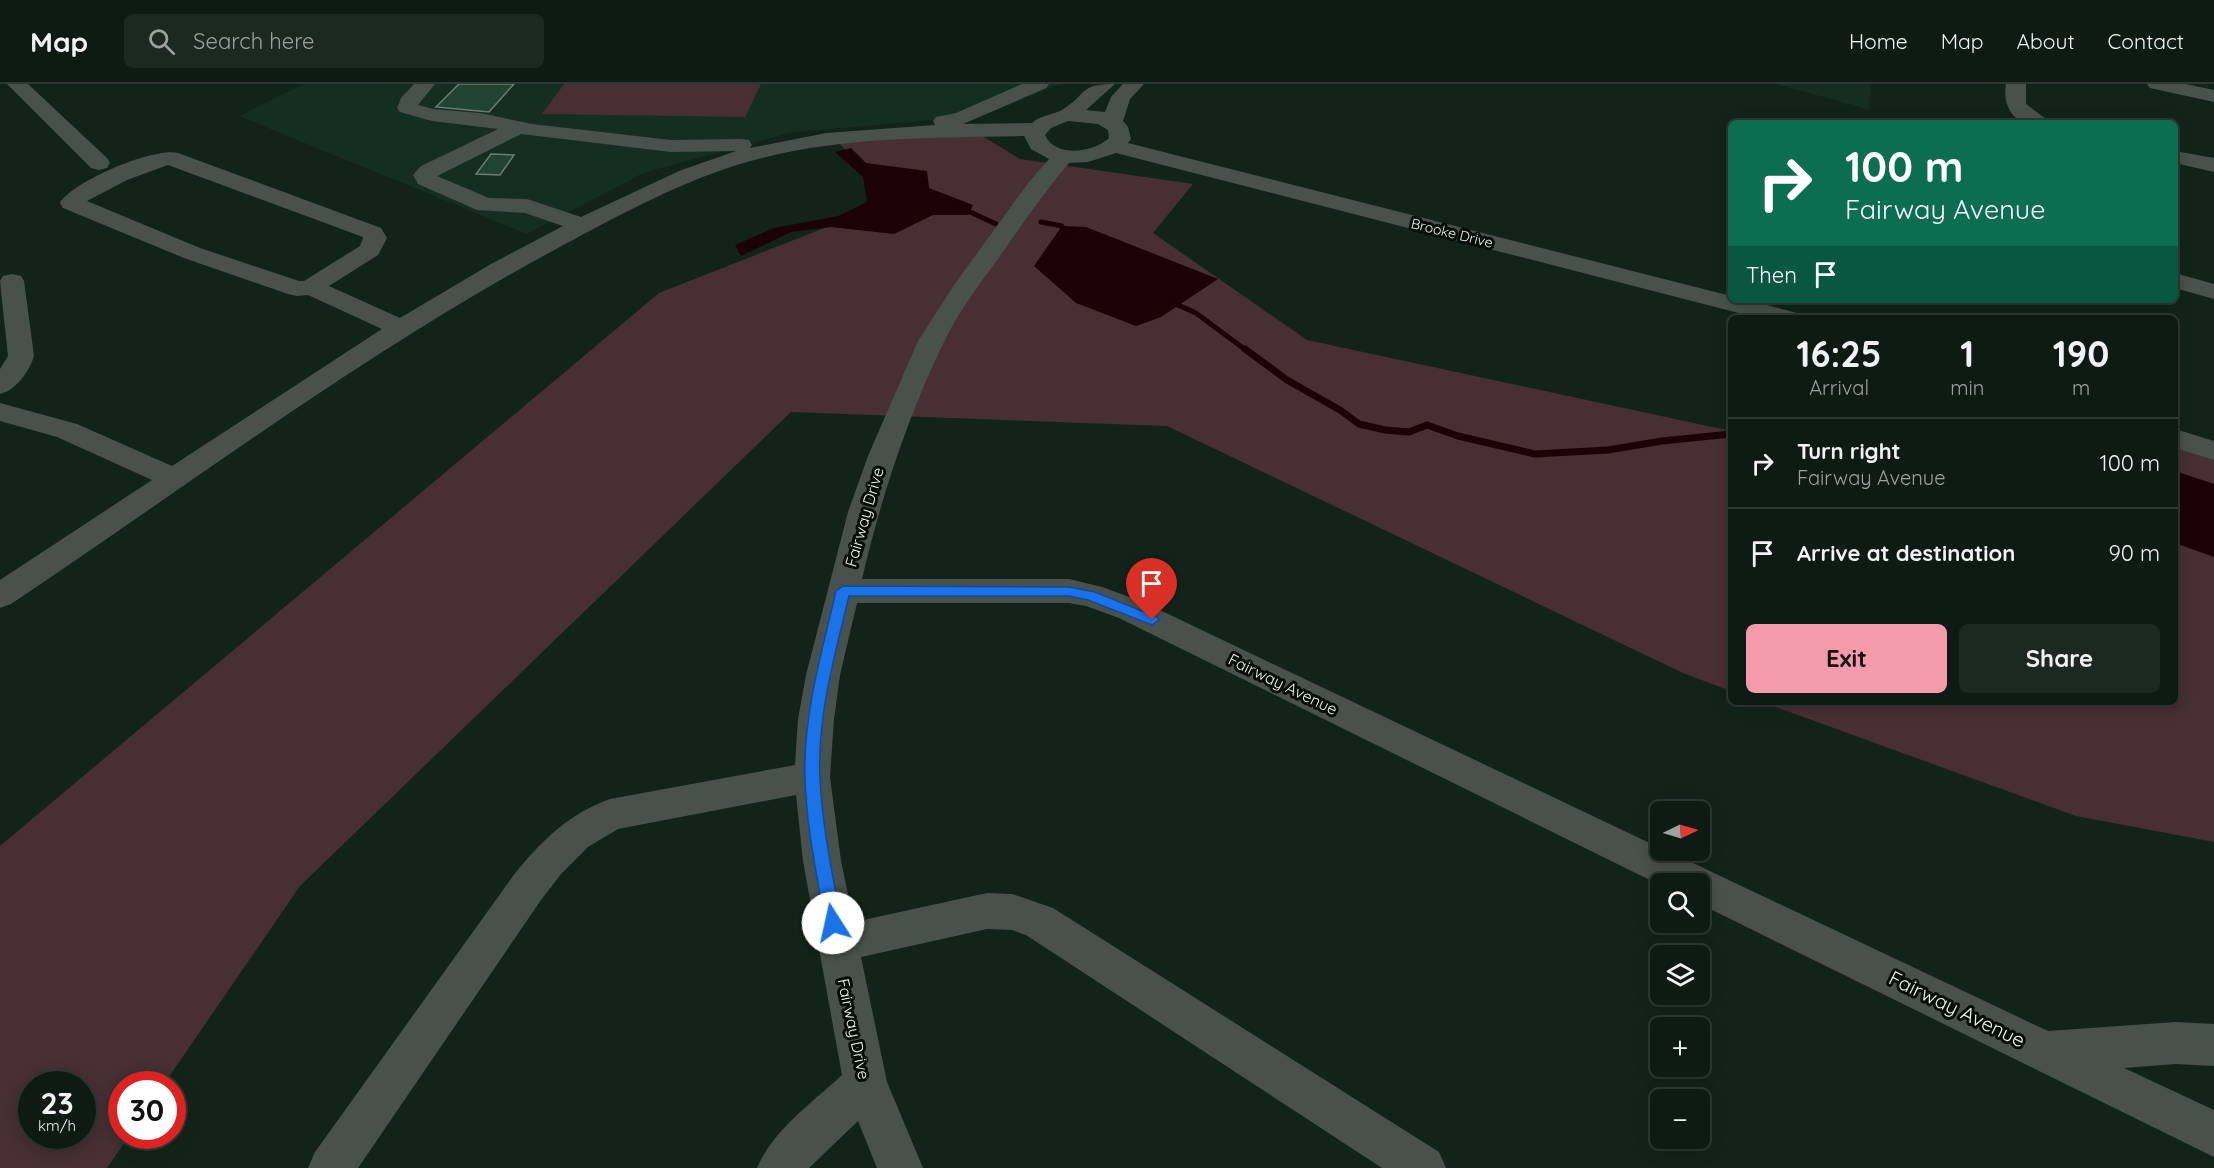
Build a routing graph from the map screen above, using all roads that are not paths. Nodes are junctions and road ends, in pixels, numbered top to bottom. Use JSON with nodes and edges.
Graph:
{"nodes":[{"id":1,"x":17,"y":84,"type":"edge"},
{"id":2,"x":425,"y":84,"type":"edge"},
{"id":3,"x":1039,"y":84,"type":"edge"},
{"id":4,"x":1105,"y":84,"type":"edge"},
{"id":5,"x":1134,"y":84,"type":"edge"},
{"id":6,"x":2016,"y":84,"type":"edge"},
{"id":7,"x":2157,"y":84,"type":"edge"},
{"id":8,"x":2214,"y":96,"type":"edge"},
{"id":9,"x":1068,"y":115,"type":"junction"},
{"id":10,"x":2037,"y":120,"type":"edge"},
{"id":11,"x":1112,"y":122,"type":"junction"},
{"id":12,"x":519,"y":127,"type":"junction"},
{"id":13,"x":1036,"y":129,"type":"junction"},
{"id":14,"x":800,"y":144,"type":"junction"},
{"id":15,"x":762,"y":145,"type":"junction"},
{"id":16,"x":1115,"y":146,"type":"junction"},
{"id":17,"x":1064,"y":155,"type":"junction"},
{"id":18,"x":2178,"y":158,"type":"edge"},
{"id":19,"x":99,"y":163,"type":"dead end"},
{"id":20,"x":2214,"y":165,"type":"edge"},
{"id":21,"x":583,"y":225,"type":"junction"},
{"id":22,"x":12,"y":281,"type":"dead end"},
{"id":23,"x":2178,"y":281,"type":"edge"},
{"id":24,"x":311,"y":287,"type":"junction"},
{"id":25,"x":2214,"y":292,"type":"edge"},
{"id":26,"x":1728,"y":303,"type":"edge"},
{"id":27,"x":1729,"y":303,"type":"edge"},
{"id":28,"x":1776,"y":315,"type":"edge"},
{"id":29,"x":399,"y":327,"type":"junction"},
{"id":30,"x":0,"y":387,"type":"edge"},
{"id":31,"x":0,"y":412,"type":"edge"},
{"id":32,"x":2178,"y":439,"type":"edge"},
{"id":33,"x":2214,"y":451,"type":"edge"},
{"id":34,"x":172,"y":478,"type":"junction"},
{"id":35,"x":843,"y":591,"type":"junction"},
{"id":36,"x":0,"y":596,"type":"edge"},
{"id":37,"x":812,"y":777,"type":"junction"},
{"id":38,"x":1675,"y":873,"type":"edge"},
{"id":39,"x":1710,"y":890,"type":"edge"},
{"id":40,"x":837,"y":944,"type":"junction"},
{"id":41,"x":2214,"y":1045,"type":"edge"},
{"id":42,"x":2047,"y":1053,"type":"junction"},
{"id":43,"x":865,"y":1083,"type":"junction"},
{"id":44,"x":2214,"y":1134,"type":"edge"},
{"id":45,"x":331,"y":1168,"type":"edge"},
{"id":46,"x":780,"y":1168,"type":"edge"},
{"id":47,"x":900,"y":1168,"type":"edge"},
{"id":48,"x":1423,"y":1168,"type":"edge"}],
"edges":[{"from":1,"to":19,"type":"street"},
{"from":2,"to":12,"type":"street"},
{"from":3,"to":15,"type":"street"},
{"from":4,"to":9,"type":"street"},
{"from":5,"to":11,"type":"street"},
{"from":6,"to":10,"type":"street"},
{"from":7,"to":8,"type":"street"},
{"from":9,"to":11,"type":"street"},
{"from":9,"to":13,"type":"street"},
{"from":11,"to":16,"type":"street"},
{"from":12,"to":15,"type":"street"},
{"from":12,"to":21,"type":"street"},
{"from":13,"to":14,"type":"street"},
{"from":13,"to":17,"type":"street"},
{"from":14,"to":15,"type":"street"},
{"from":14,"to":21,"type":"street"},
{"from":16,"to":17,"type":"street"},
{"from":16,"to":26,"type":"street","name":"Brooke Drive"},
{"from":17,"to":35,"type":"street","name":"Fairway Drive"},
{"from":18,"to":20,"type":"street"},
{"from":21,"to":29,"type":"street"},
{"from":22,"to":30,"type":"street"},
{"from":23,"to":25,"type":"street"},
{"from":24,"to":24,"type":"street"},
{"from":24,"to":29,"type":"street"},
{"from":27,"to":28,"type":"street","name":"Brooke Drive"},
{"from":29,"to":34,"type":"street"},
{"from":31,"to":34,"type":"street"},
{"from":32,"to":33,"type":"street"},
{"from":34,"to":36,"type":"street"},
{"from":35,"to":37,"type":"street","name":"Fairway Drive"},
{"from":35,"to":38,"type":"street","name":"Fairway Avenue"},
{"from":37,"to":40,"type":"street","name":"Fairway Drive"},
{"from":37,"to":45,"type":"street"},
{"from":39,"to":42,"type":"street","name":"Fairway Avenue"},
{"from":40,"to":43,"type":"street","name":"Fairway Drive"},
{"from":40,"to":48,"type":"street"},
{"from":41,"to":42,"type":"street"},
{"from":42,"to":44,"type":"street","name":"Fairway Avenue"},
{"from":43,"to":46,"type":"street"},
{"from":43,"to":47,"type":"street","name":"Fairway Drive"}]}
